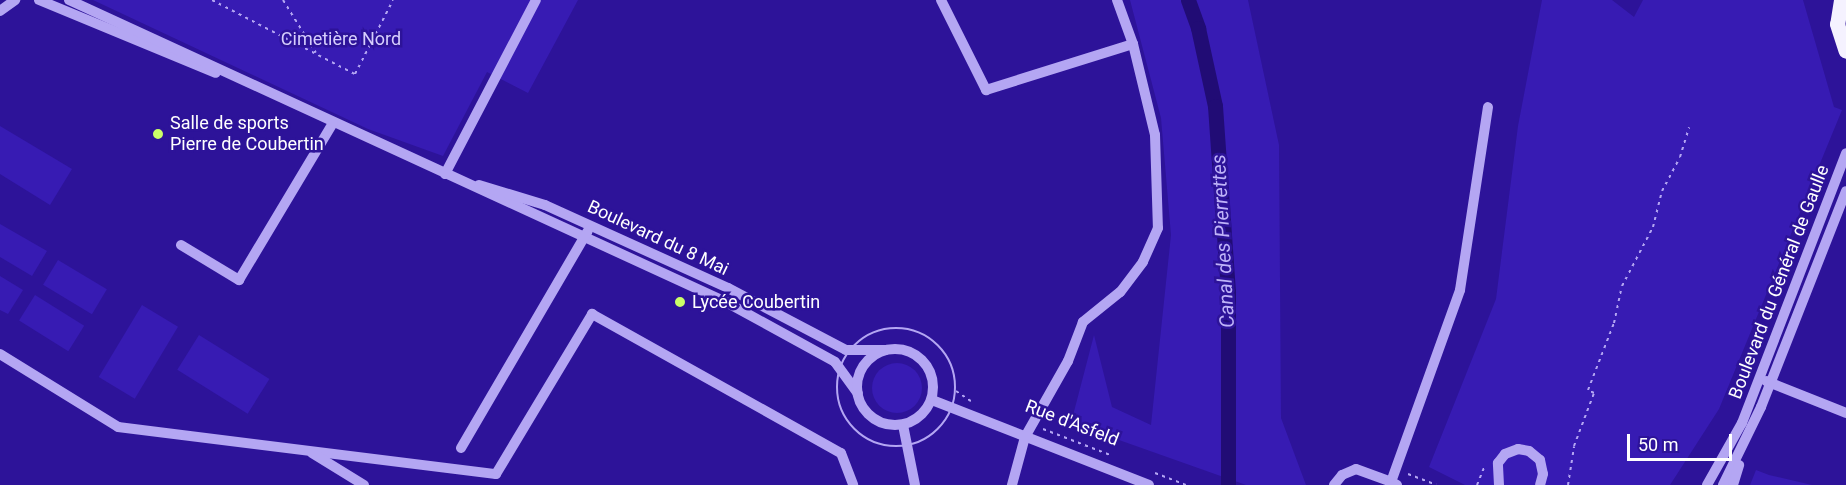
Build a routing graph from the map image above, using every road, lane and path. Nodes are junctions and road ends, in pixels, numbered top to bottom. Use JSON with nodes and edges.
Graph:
{"nodes":[{"id":1,"x":15,"y":0,"type":"edge"},
{"id":2,"x":39,"y":0,"type":"edge"},
{"id":3,"x":69,"y":0,"type":"edge"},
{"id":4,"x":212,"y":0,"type":"edge"},
{"id":5,"x":283,"y":0,"type":"edge"},
{"id":6,"x":393,"y":0,"type":"edge"},
{"id":7,"x":536,"y":0,"type":"edge"},
{"id":8,"x":941,"y":0,"type":"edge"},
{"id":9,"x":1117,"y":0,"type":"edge"},
{"id":10,"x":1840,"y":0,"type":"edge"},
{"id":11,"x":0,"y":11,"type":"edge"},
{"id":12,"x":1133,"y":44,"type":"junction"},
{"id":13,"x":1846,"y":51,"type":"edge"},
{"id":14,"x":317,"y":54,"type":"junction"},
{"id":15,"x":236,"y":79,"type":"junction"},
{"id":16,"x":1488,"y":106,"type":"dead end"},
{"id":17,"x":333,"y":123,"type":"junction"},
{"id":18,"x":1689,"y":127,"type":"dead end"},
{"id":19,"x":1846,"y":153,"type":"edge"},
{"id":20,"x":445,"y":174,"type":"junction"},
{"id":21,"x":1846,"y":191,"type":"edge"},
{"id":22,"x":591,"y":226,"type":"junction"},
{"id":23,"x":585,"y":238,"type":"junction"},
{"id":24,"x":182,"y":245,"type":"dead end"},
{"id":25,"x":886,"y":350,"type":"junction"},
{"id":26,"x":850,"y":351,"type":"junction"},
{"id":27,"x":0,"y":354,"type":"edge"},
{"id":28,"x":841,"y":366,"type":"junction"},
{"id":29,"x":1765,"y":380,"type":"junction"},
{"id":30,"x":955,"y":390,"type":"junction"},
{"id":31,"x":858,"y":394,"type":"junction"},
{"id":32,"x":932,"y":400,"type":"junction"},
{"id":33,"x":975,"y":403,"type":"dead end"},
{"id":34,"x":951,"y":407,"type":"junction"},
{"id":35,"x":1846,"y":413,"type":"edge"},
{"id":36,"x":1032,"y":424,"type":"junction"},
{"id":37,"x":903,"y":425,"type":"junction"},
{"id":38,"x":1025,"y":437,"type":"junction"},
{"id":39,"x":907,"y":445,"type":"junction"},
{"id":40,"x":1743,"y":447,"type":"junction"},
{"id":41,"x":460,"y":448,"type":"dead end"},
{"id":42,"x":309,"y":452,"type":"junction"},
{"id":43,"x":1117,"y":458,"type":"dead end"},
{"id":44,"x":1487,"y":458,"type":"dead end"},
{"id":45,"x":1395,"y":469,"type":"junction"},
{"id":46,"x":1148,"y":470,"type":"dead end"},
{"id":47,"x":1394,"y":484,"type":"edge"},
{"id":48,"x":363,"y":485,"type":"edge"},
{"id":49,"x":853,"y":485,"type":"edge"},
{"id":50,"x":915,"y":485,"type":"edge"},
{"id":51,"x":1012,"y":485,"type":"edge"},
{"id":52,"x":1149,"y":485,"type":"edge"},
{"id":53,"x":1186,"y":485,"type":"edge"},
{"id":54,"x":1334,"y":485,"type":"edge"},
{"id":55,"x":1436,"y":485,"type":"edge"},
{"id":56,"x":1478,"y":485,"type":"edge"},
{"id":57,"x":1499,"y":485,"type":"edge"},
{"id":58,"x":1540,"y":485,"type":"edge"},
{"id":59,"x":1568,"y":485,"type":"edge"},
{"id":60,"x":1707,"y":485,"type":"edge"},
{"id":61,"x":1723,"y":485,"type":"edge"},
{"id":62,"x":1733,"y":485,"type":"edge"}],
"edges":[{"from":1,"to":11,"type":"street"},
{"from":2,"to":15,"type":"street","name":"Boulevard du 8 Mai"},
{"from":3,"to":15,"type":"street","name":"Boulevard du 8 Mai"},
{"from":4,"to":14,"type":"path"},
{"from":5,"to":14,"type":"path"},
{"from":6,"to":14,"type":"path"},
{"from":7,"to":20,"type":"street"},
{"from":8,"to":12,"type":"street"},
{"from":9,"to":12,"type":"street"},
{"from":10,"to":13,"type":"main road"},
{"from":12,"to":36,"type":"street"},
{"from":15,"to":17,"type":"street","name":"Boulevard du 8 Mai"},
{"from":16,"to":45,"type":"street"},
{"from":17,"to":20,"type":"street","name":"Boulevard du 8 Mai"},
{"from":17,"to":24,"type":"street"},
{"from":18,"to":59,"type":"path"},
{"from":19,"to":29,"type":"street","name":"Boulevard du Général de Gaulle"},
{"from":20,"to":22,"type":"street","name":"Boulevard du 8 Mai"},
{"from":20,"to":23,"type":"street","name":"Boulevard du 8 Mai"},
{"from":21,"to":29,"type":"street","name":"Boulevard du Général de Gaulle"},
{"from":22,"to":23,"type":"street"},
{"from":22,"to":26,"type":"street","name":"Boulevard du 8 Mai"},
{"from":23,"to":28,"type":"street","name":"Boulevard du 8 Mai"},
{"from":23,"to":41,"type":"street"},
{"from":25,"to":26,"type":"street","name":"Boulevard du 8 Mai"},
{"from":25,"to":31,"type":"street"},
{"from":25,"to":32,"type":"street"},
{"from":26,"to":28,"type":"path"},
{"from":26,"to":30,"type":"path"},
{"from":27,"to":42,"type":"street"},
{"from":28,"to":31,"type":"street","name":"Boulevard du 8 Mai"},
{"from":28,"to":39,"type":"path"},
{"from":29,"to":35,"type":"street"},
{"from":29,"to":40,"type":"street","name":"Boulevard du Général de Gaulle"},
{"from":29,"to":60,"type":"street","name":"Boulevard du Général de Gaulle"},
{"from":30,"to":33,"type":"path"},
{"from":30,"to":34,"type":"path"},
{"from":31,"to":37,"type":"street"},
{"from":32,"to":34,"type":"street","name":"Rue d'Asfeld"},
{"from":32,"to":37,"type":"street"},
{"from":34,"to":38,"type":"street","name":"Rue d'Asfeld"},
{"from":34,"to":39,"type":"path"},
{"from":36,"to":38,"type":"street"},
{"from":36,"to":43,"type":"path","name":"Rue d'Asfeld"},
{"from":37,"to":39,"type":"street"},
{"from":38,"to":51,"type":"street"},
{"from":38,"to":52,"type":"street","name":"Rue d'Asfeld"},
{"from":39,"to":50,"type":"street"},
{"from":40,"to":61,"type":"street","name":"Boulevard du Général de Gaulle"},
{"from":40,"to":62,"type":"street","name":"Boulevard du Général de Gaulle"},
{"from":42,"to":48,"type":"street"},
{"from":42,"to":49,"type":"street"},
{"from":44,"to":56,"type":"path"},
{"from":45,"to":47,"type":"street"},
{"from":45,"to":55,"type":"path"},
{"from":46,"to":53,"type":"path"},
{"from":47,"to":54,"type":"street"},
{"from":57,"to":58,"type":"street"}]}
